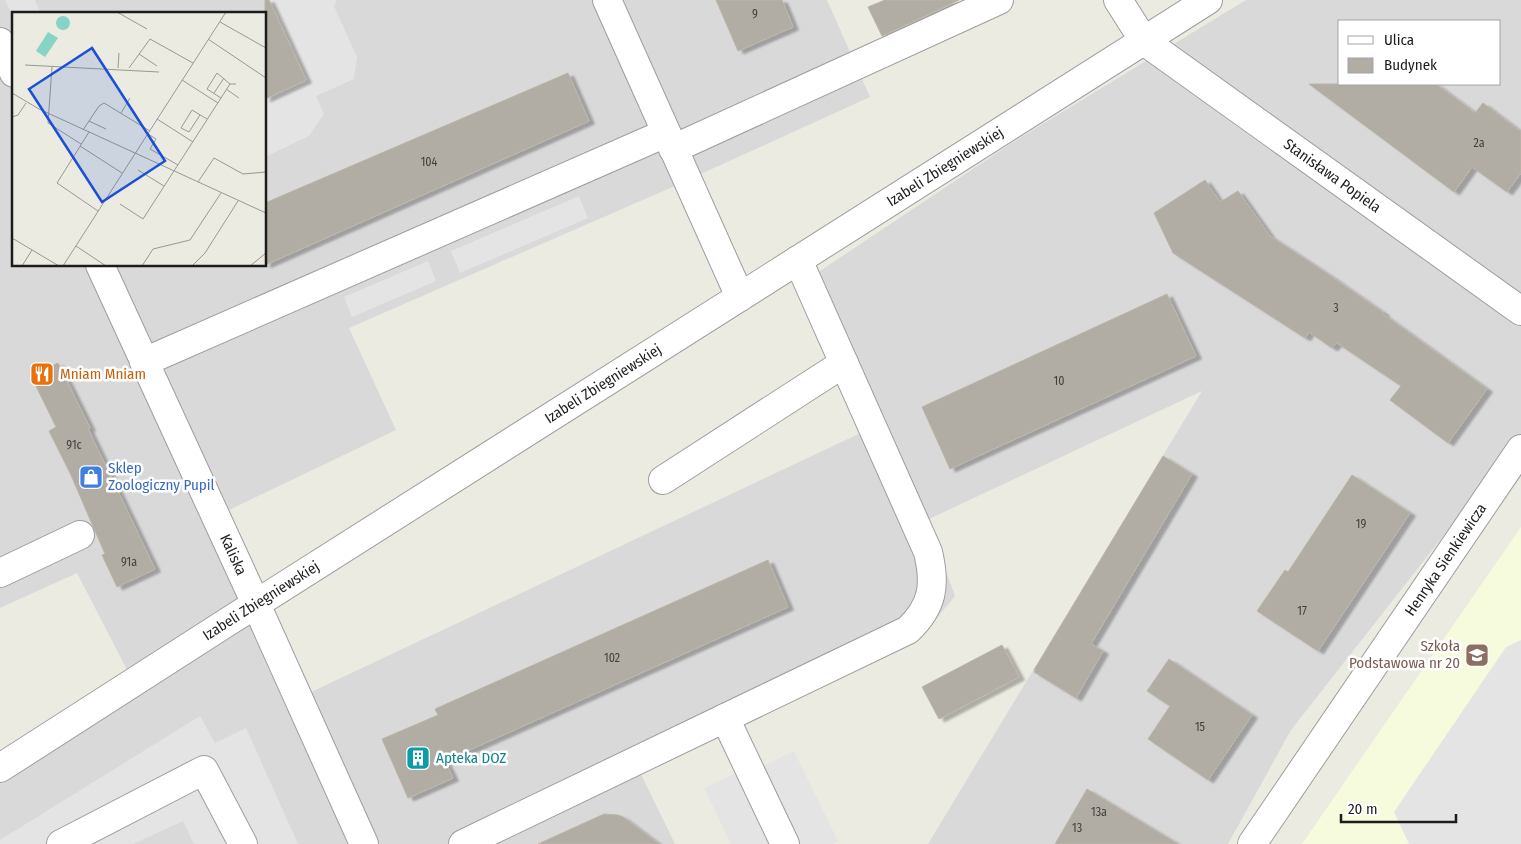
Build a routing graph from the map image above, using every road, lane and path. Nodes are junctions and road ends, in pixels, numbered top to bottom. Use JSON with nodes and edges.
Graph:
{"nodes":[{"id":1,"x":607,"y":0,"type":"edge"},
{"id":2,"x":999,"y":0,"type":"edge"},
{"id":3,"x":1118,"y":0,"type":"edge"},
{"id":4,"x":1208,"y":0,"type":"edge"},
{"id":5,"x":1144,"y":41,"type":"junction"},
{"id":6,"x":0,"y":42,"type":"edge"},
{"id":7,"x":12,"y":69,"type":"edge"},
{"id":8,"x":670,"y":141,"type":"junction"},
{"id":9,"x":798,"y":260,"type":"junction"},
{"id":10,"x":100,"y":266,"type":"edge"},
{"id":11,"x":740,"y":297,"type":"junction"},
{"id":12,"x":1521,"y":311,"type":"edge"},
{"id":13,"x":144,"y":362,"type":"junction"},
{"id":14,"x":844,"y":364,"type":"junction"},
{"id":15,"x":1521,"y":449,"type":"edge"},
{"id":16,"x":663,"y":480,"type":"dead end"},
{"id":17,"x":80,"y":536,"type":"dead end"},
{"id":18,"x":0,"y":573,"type":"edge"},
{"id":19,"x":256,"y":604,"type":"junction"},
{"id":20,"x":725,"y":718,"type":"junction"},
{"id":21,"x":0,"y":768,"type":"edge"},
{"id":22,"x":61,"y":844,"type":"edge"},
{"id":23,"x":243,"y":844,"type":"edge"},
{"id":24,"x":364,"y":844,"type":"edge"},
{"id":25,"x":463,"y":844,"type":"edge"},
{"id":26,"x":785,"y":844,"type":"edge"},
{"id":27,"x":1252,"y":844,"type":"edge"}],
"edges":[{"from":1,"to":8,"type":"street"},
{"from":2,"to":8,"type":"street"},
{"from":3,"to":5,"type":"street"},
{"from":4,"to":5,"type":"street","name":"Izabeli Zbiegniewskiej"},
{"from":5,"to":9,"type":"street","name":"Izabeli Zbiegniewskiej"},
{"from":5,"to":12,"type":"street","name":"Stanisława Popiela"},
{"from":6,"to":7,"type":"street"},
{"from":8,"to":11,"type":"street"},
{"from":8,"to":13,"type":"street"},
{"from":9,"to":11,"type":"street","name":"Izabeli Zbiegniewskiej"},
{"from":9,"to":14,"type":"street"},
{"from":10,"to":13,"type":"street","name":"Kaliska"},
{"from":11,"to":19,"type":"street","name":"Izabeli Zbiegniewskiej"},
{"from":13,"to":19,"type":"street","name":"Kaliska"},
{"from":14,"to":16,"type":"street"},
{"from":14,"to":20,"type":"street"},
{"from":15,"to":27,"type":"street","name":"Henryka Sienkiewicza"},
{"from":17,"to":18,"type":"street"},
{"from":19,"to":21,"type":"street","name":"Izabeli Zbiegniewskiej"},
{"from":19,"to":24,"type":"street","name":"Kaliska"},
{"from":20,"to":25,"type":"street"},
{"from":20,"to":26,"type":"street"},
{"from":22,"to":23,"type":"street"}]}
